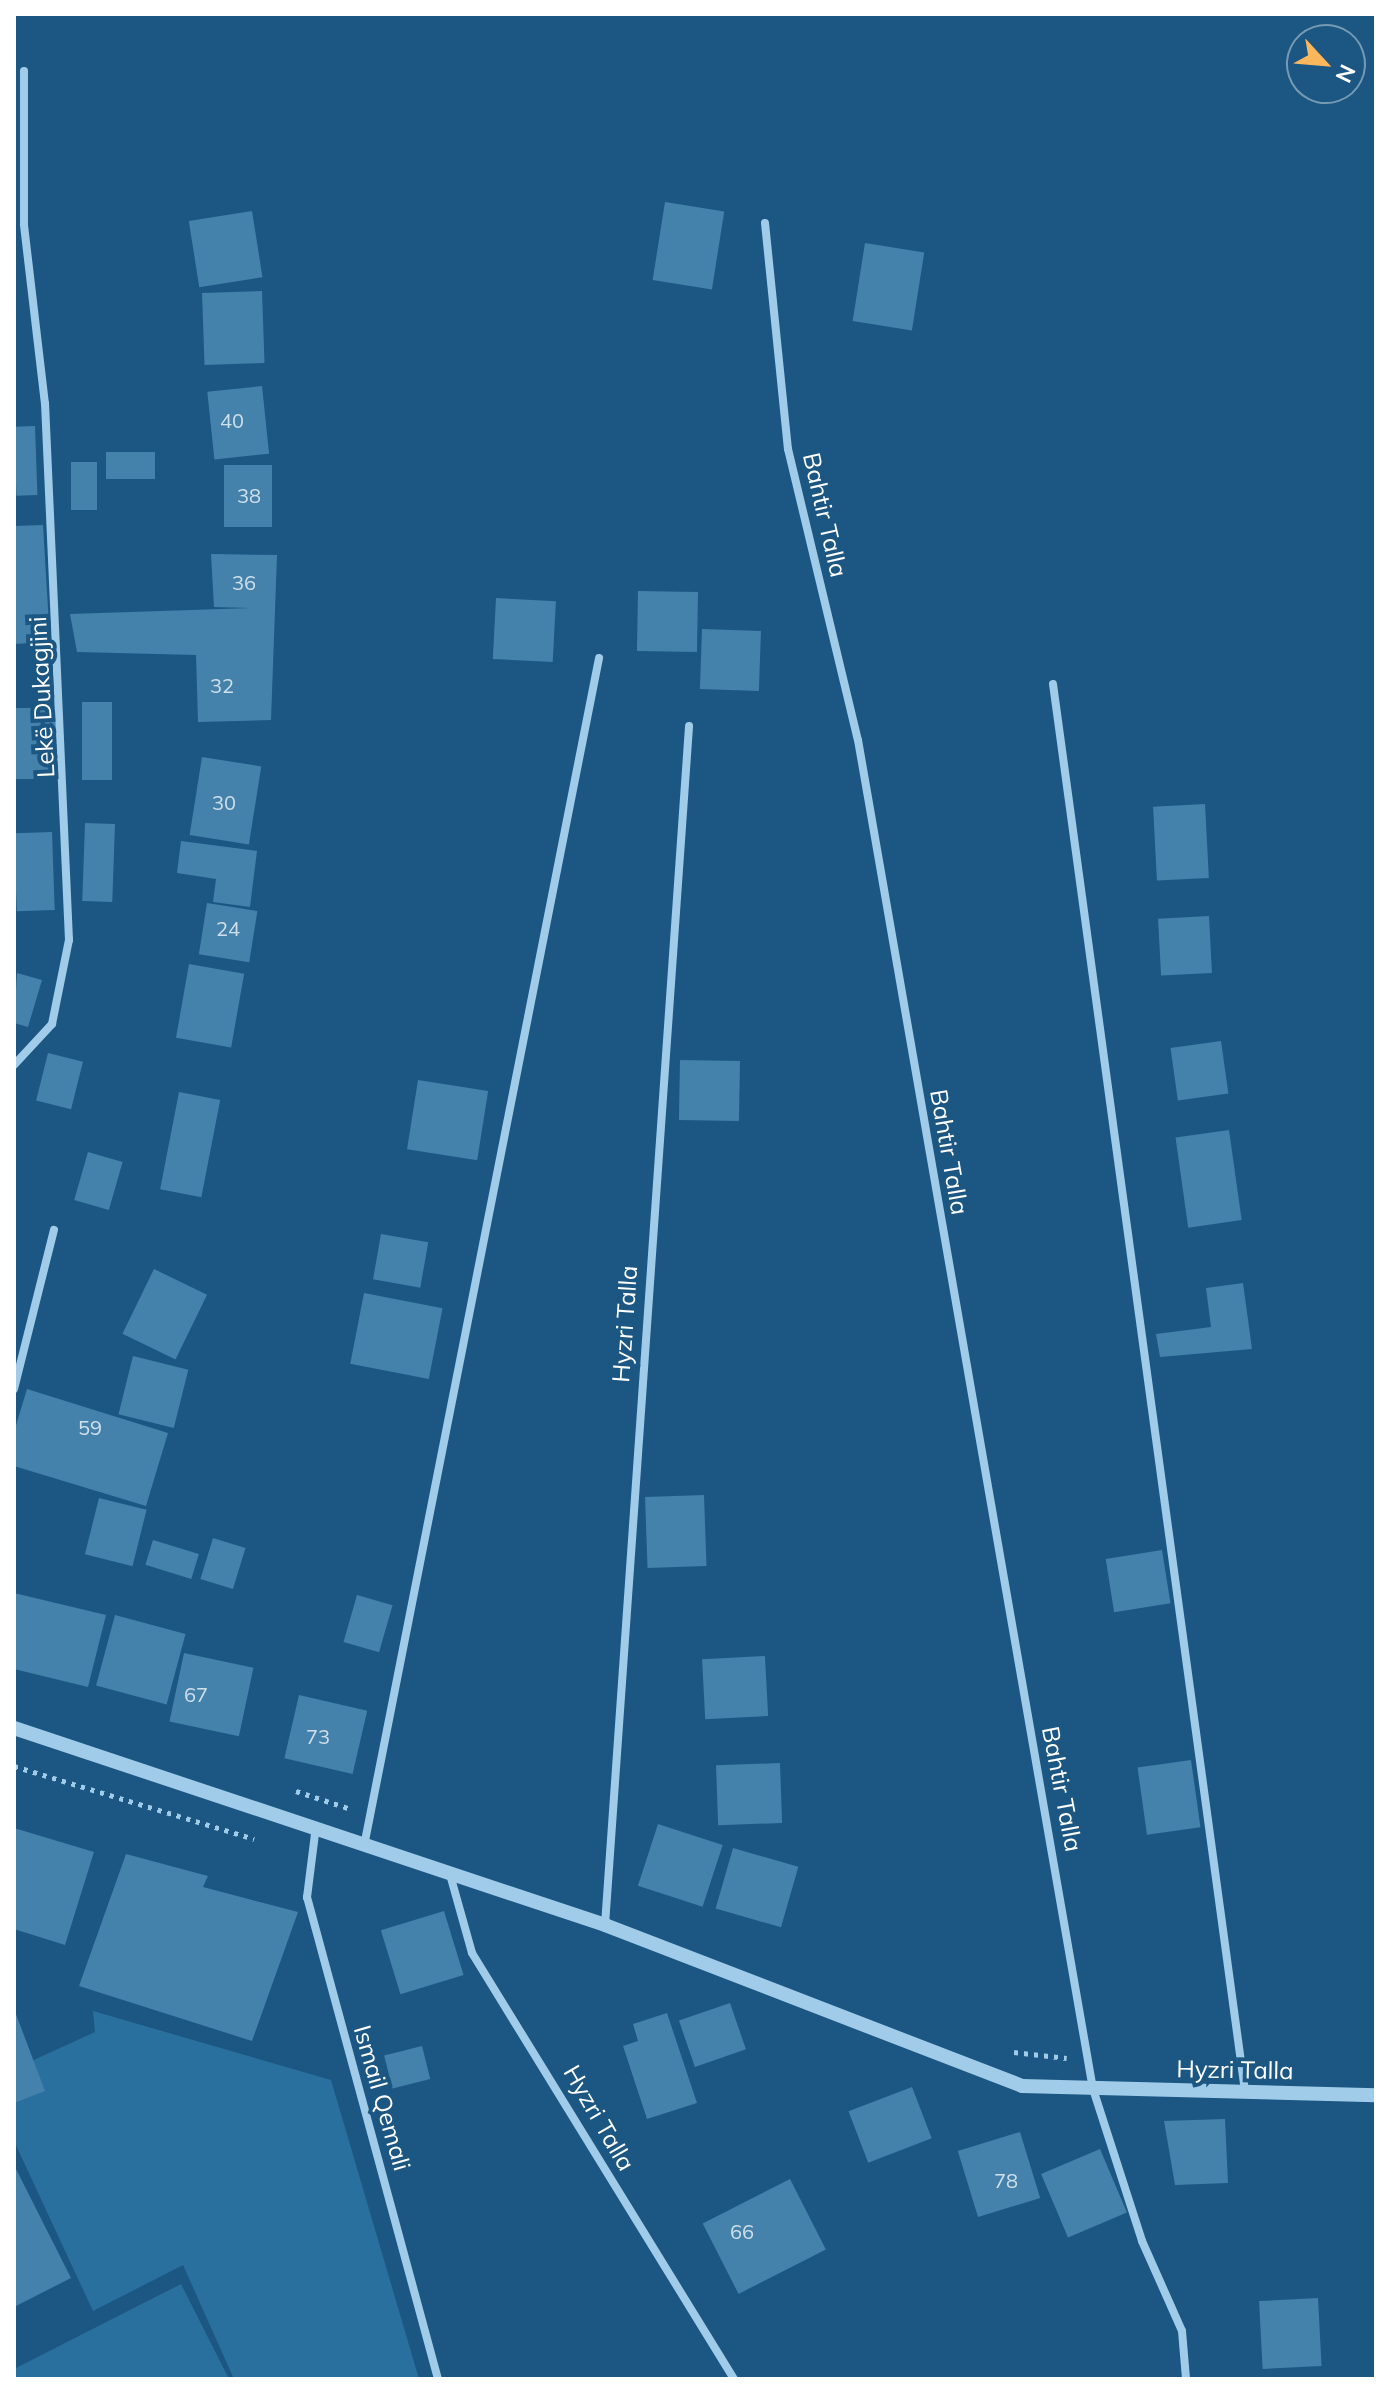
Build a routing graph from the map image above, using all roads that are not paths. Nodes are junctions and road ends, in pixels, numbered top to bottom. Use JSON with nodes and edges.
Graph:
{"nodes":[{"id":1,"x":24,"y":71,"type":"dead end"},
{"id":2,"x":765,"y":223,"type":"dead end"},
{"id":3,"x":599,"y":658,"type":"dead end"},
{"id":4,"x":1053,"y":684,"type":"dead end"},
{"id":5,"x":689,"y":726,"type":"dead end"},
{"id":6,"x":14,"y":1065,"type":"edge"},
{"id":7,"x":54,"y":1230,"type":"dead end"},
{"id":8,"x":14,"y":1389,"type":"edge"},
{"id":9,"x":14,"y":1728,"type":"edge"},
{"id":10,"x":316,"y":1825,"type":"junction"},
{"id":11,"x":365,"y":1841,"type":"junction"},
{"id":12,"x":449,"y":1870,"type":"junction"},
{"id":13,"x":605,"y":1925,"type":"junction"},
{"id":14,"x":1093,"y":2089,"type":"junction"},
{"id":15,"x":1245,"y":2092,"type":"junction"},
{"id":16,"x":1376,"y":2095,"type":"edge"},
{"id":17,"x":438,"y":2379,"type":"edge"},
{"id":18,"x":734,"y":2379,"type":"edge"},
{"id":19,"x":1186,"y":2379,"type":"edge"}],
"edges":[{"from":1,"to":6,"type":"street","name":"Lekë Dukagjini"},
{"from":2,"to":14,"type":"street","name":"Bahtir Talla"},
{"from":3,"to":11,"type":"street"},
{"from":4,"to":15,"type":"street"},
{"from":5,"to":13,"type":"street","name":"Hyzri Talla"},
{"from":7,"to":8,"type":"street"},
{"from":9,"to":10,"type":"street","name":"Hyzri Talla"},
{"from":10,"to":11,"type":"street","name":"Hyzri Talla"},
{"from":10,"to":17,"type":"street","name":"Ismail Qemali"},
{"from":11,"to":12,"type":"street","name":"Hyzri Talla"},
{"from":12,"to":13,"type":"street","name":"Hyzri Talla"},
{"from":12,"to":18,"type":"street","name":"Hyzri Talla"},
{"from":13,"to":14,"type":"street","name":"Hyzri Talla"},
{"from":14,"to":15,"type":"street","name":"Hyzri Talla"},
{"from":14,"to":19,"type":"street"},
{"from":15,"to":16,"type":"street","name":"Hyzri Talla"}]}
